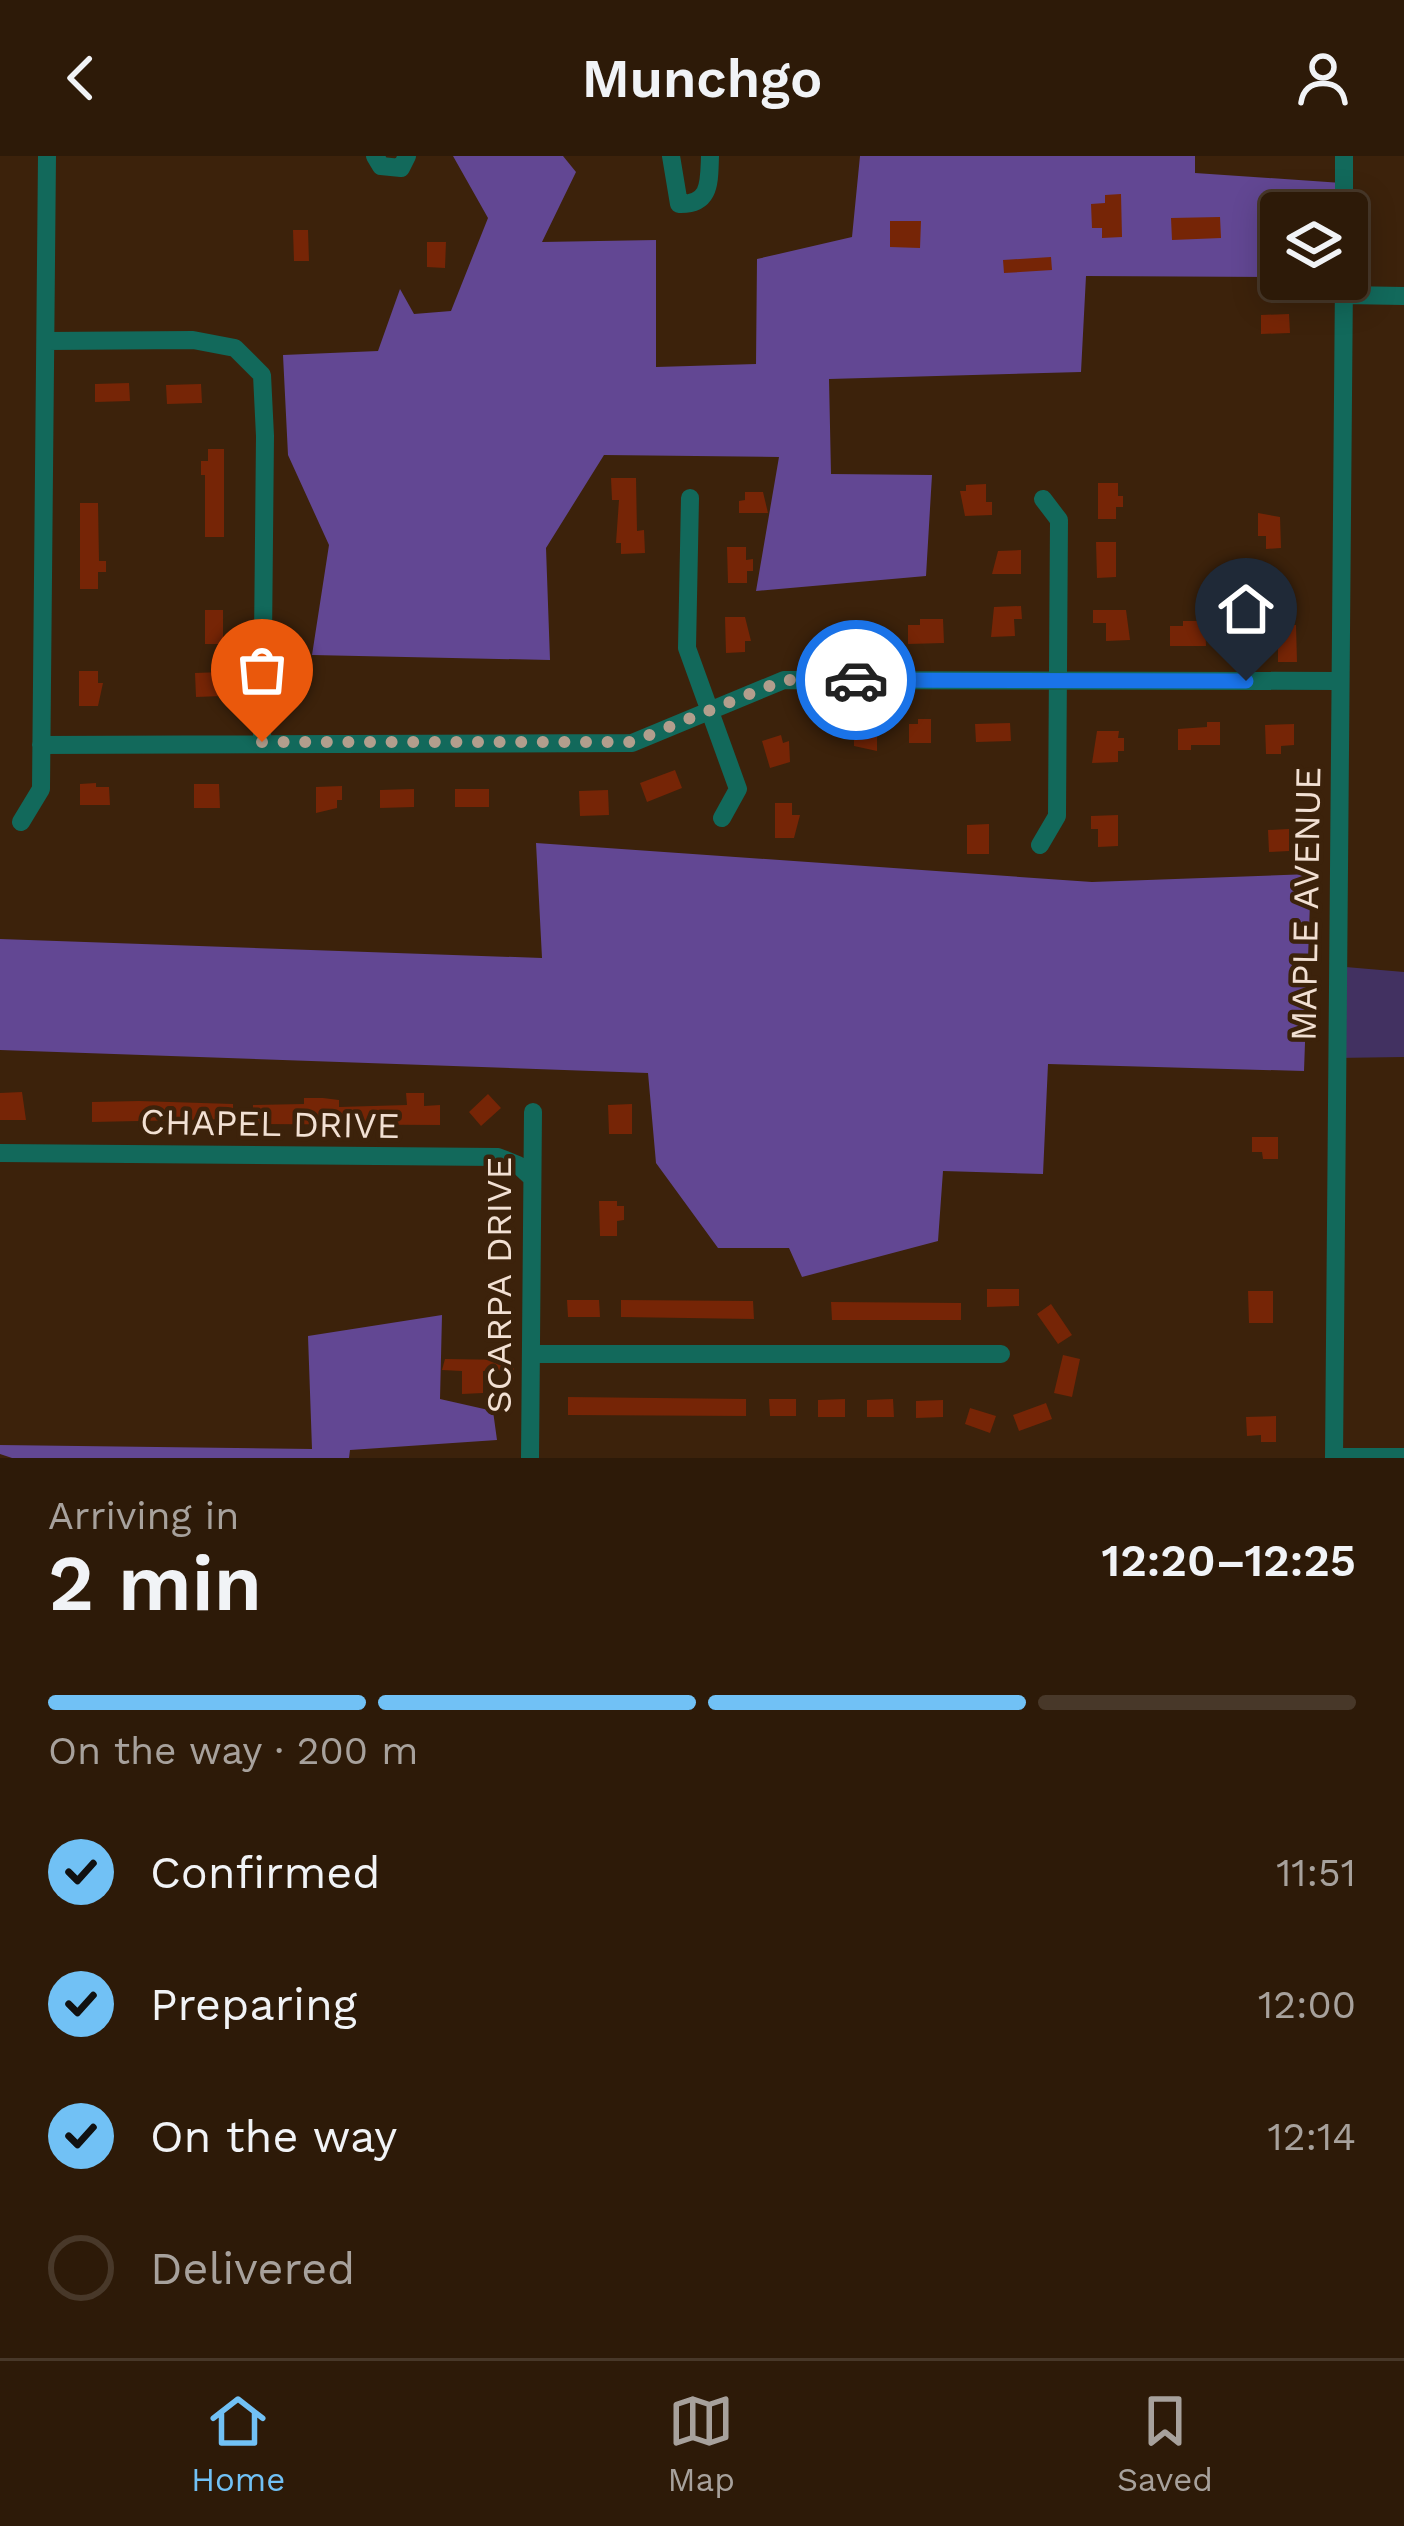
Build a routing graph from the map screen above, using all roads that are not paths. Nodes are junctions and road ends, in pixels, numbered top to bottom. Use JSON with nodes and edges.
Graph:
{"nodes":[{"id":1,"x":47,"y":156,"type":"edge"},
{"id":2,"x":375,"y":156,"type":"edge"},
{"id":3,"x":406,"y":156,"type":"edge"},
{"id":4,"x":671,"y":156,"type":"edge"},
{"id":5,"x":710,"y":156,"type":"edge"},
{"id":6,"x":1344,"y":156,"type":"edge"},
{"id":7,"x":1344,"y":192,"type":"edge"},
{"id":8,"x":1368,"y":291,"type":"edge"},
{"id":9,"x":1404,"y":296,"type":"edge"},
{"id":10,"x":1344,"y":300,"type":"edge"},
{"id":11,"x":46,"y":341,"type":"junction"},
{"id":12,"x":690,"y":498,"type":"dead end"},
{"id":13,"x":1043,"y":500,"type":"dead end"},
{"id":14,"x":1059,"y":681,"type":"junction"},
{"id":15,"x":1340,"y":681,"type":"junction"},
{"id":16,"x":710,"y":710,"type":"junction"},
{"id":17,"x":262,"y":742,"type":"junction"},
{"id":18,"x":41,"y":745,"type":"junction"},
{"id":19,"x":722,"y":818,"type":"dead end"},
{"id":20,"x":21,"y":822,"type":"dead end"},
{"id":21,"x":1040,"y":845,"type":"dead end"},
{"id":22,"x":533,"y":1112,"type":"dead end"},
{"id":23,"x":0,"y":1153,"type":"edge"},
{"id":24,"x":532,"y":1178,"type":"junction"},
{"id":25,"x":531,"y":1354,"type":"junction"},
{"id":26,"x":1001,"y":1354,"type":"dead end"},
{"id":27,"x":1404,"y":1457,"type":"edge"},
{"id":28,"x":530,"y":1458,"type":"edge"},
{"id":29,"x":1334,"y":1458,"type":"edge"}],
"edges":[{"from":1,"to":11,"type":"street"},
{"from":2,"to":3,"type":"street"},
{"from":4,"to":5,"type":"street"},
{"from":6,"to":7,"type":"street"},
{"from":8,"to":9,"type":"street"},
{"from":10,"to":15,"type":"street","name":"MAPLE AVENUE"},
{"from":11,"to":17,"type":"street"},
{"from":11,"to":18,"type":"street"},
{"from":12,"to":16,"type":"street"},
{"from":13,"to":14,"type":"street"},
{"from":14,"to":15,"type":"street"},
{"from":14,"to":16,"type":"street"},
{"from":14,"to":21,"type":"street"},
{"from":15,"to":29,"type":"street","name":"MAPLE AVENUE"},
{"from":16,"to":17,"type":"street"},
{"from":16,"to":19,"type":"street"},
{"from":17,"to":18,"type":"street"},
{"from":18,"to":20,"type":"street"},
{"from":22,"to":24,"type":"street","name":"SCARPA DRIVE"},
{"from":23,"to":24,"type":"street","name":"CHAPEL DRIVE"},
{"from":24,"to":25,"type":"street","name":"SCARPA DRIVE"},
{"from":25,"to":26,"type":"street"},
{"from":25,"to":28,"type":"street","name":"SCARPA DRIVE"},
{"from":27,"to":29,"type":"street"}]}
